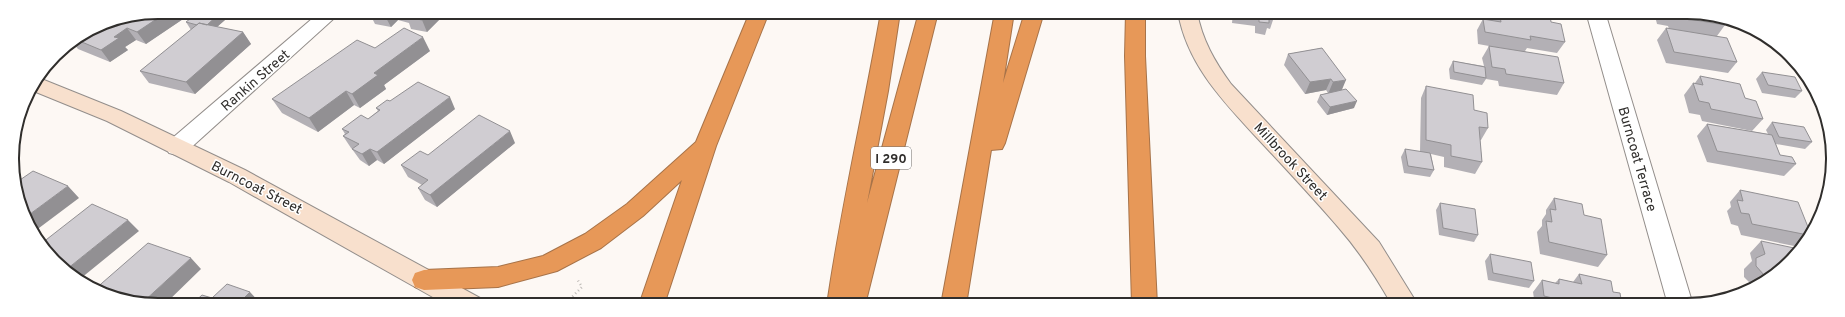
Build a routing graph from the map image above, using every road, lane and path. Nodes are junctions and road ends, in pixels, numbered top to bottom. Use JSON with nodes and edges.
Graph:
{"nodes":[{"id":1,"x":324,"y":19,"type":"edge"},
{"id":2,"x":757,"y":19,"type":"edge"},
{"id":3,"x":889,"y":19,"type":"edge"},
{"id":4,"x":927,"y":19,"type":"edge"},
{"id":5,"x":1004,"y":19,"type":"edge"},
{"id":6,"x":1033,"y":19,"type":"edge"},
{"id":7,"x":1136,"y":19,"type":"edge"},
{"id":8,"x":1188,"y":19,"type":"edge"},
{"id":9,"x":1597,"y":19,"type":"edge"},
{"id":10,"x":40,"y":86,"type":"edge"},
{"id":11,"x":705,"y":146,"type":"junction"},
{"id":12,"x":177,"y":147,"type":"junction"},
{"id":13,"x":968,"y":224,"type":"junction"},
{"id":14,"x":574,"y":276,"type":"dead end"},
{"id":15,"x":424,"y":280,"type":"junction"},
{"id":16,"x":458,"y":298,"type":"edge"},
{"id":17,"x":571,"y":298,"type":"edge"},
{"id":18,"x":652,"y":298,"type":"edge"},
{"id":19,"x":839,"y":298,"type":"edge"},
{"id":20,"x":854,"y":298,"type":"edge"},
{"id":21,"x":954,"y":298,"type":"edge"},
{"id":22,"x":1145,"y":298,"type":"edge"},
{"id":23,"x":1402,"y":298,"type":"edge"},
{"id":24,"x":1679,"y":298,"type":"edge"}],
"edges":[{"from":1,"to":12,"type":"street","name":"Rankin Street"},
{"from":2,"to":11,"type":"highway"},
{"from":3,"to":19,"type":"highway"},
{"from":4,"to":20,"type":"highway","number":"I 290"},
{"from":5,"to":13,"type":"highway"},
{"from":6,"to":13,"type":"highway"},
{"from":7,"to":22,"type":"highway"},
{"from":8,"to":23,"type":"main road","name":"Millbrook Street"},
{"from":9,"to":24,"type":"street","name":"Burncoat Terrace"},
{"from":10,"to":12,"type":"main road","name":"Burncoat Street"},
{"from":11,"to":15,"type":"highway"},
{"from":11,"to":18,"type":"highway"},
{"from":12,"to":15,"type":"main road","name":"Burncoat Street"},
{"from":13,"to":21,"type":"highway"},
{"from":14,"to":17,"type":"path"},
{"from":15,"to":16,"type":"main road","name":"Burncoat Street"}]}
